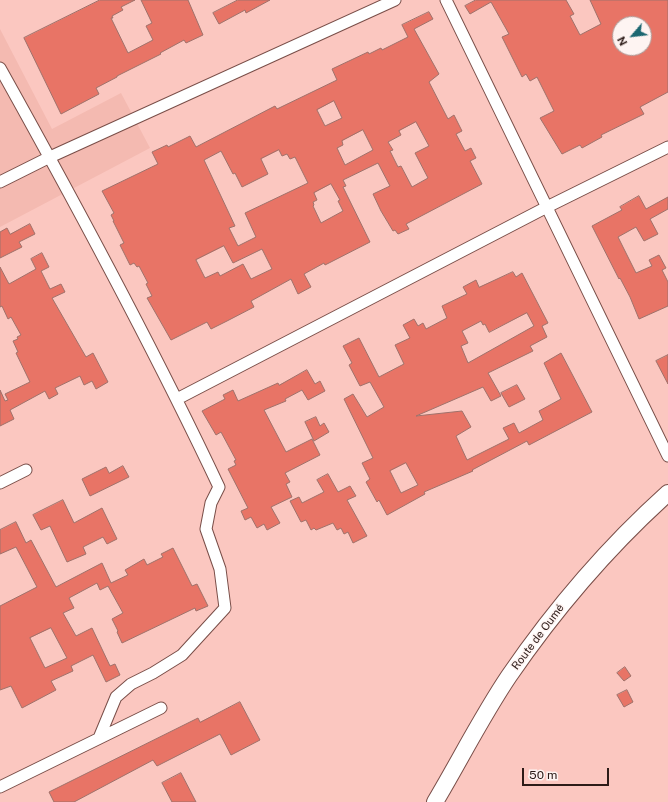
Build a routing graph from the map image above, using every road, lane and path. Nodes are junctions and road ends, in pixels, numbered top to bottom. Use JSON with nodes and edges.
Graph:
{"nodes":[{"id":1,"x":395,"y":0,"type":"edge"},
{"id":2,"x":446,"y":0,"type":"edge"},
{"id":3,"x":0,"y":68,"type":"edge"},
{"id":4,"x":668,"y":147,"type":"edge"},
{"id":5,"x":50,"y":157,"type":"junction"},
{"id":6,"x":0,"y":182,"type":"edge"},
{"id":7,"x":547,"y":207,"type":"junction"},
{"id":8,"x":177,"y":399,"type":"junction"},
{"id":9,"x":668,"y":456,"type":"edge"},
{"id":10,"x":26,"y":470,"type":"dead end"},
{"id":11,"x":0,"y":483,"type":"edge"},
{"id":12,"x":668,"y":493,"type":"edge"},
{"id":13,"x":161,"y":708,"type":"dead end"},
{"id":14,"x":99,"y":738,"type":"junction"},
{"id":15,"x":0,"y":787,"type":"edge"},
{"id":16,"x":435,"y":802,"type":"edge"}],
"edges":[{"from":1,"to":5,"type":"street"},
{"from":2,"to":7,"type":"street"},
{"from":3,"to":5,"type":"street"},
{"from":4,"to":7,"type":"street"},
{"from":5,"to":6,"type":"street"},
{"from":5,"to":8,"type":"street"},
{"from":7,"to":8,"type":"street"},
{"from":7,"to":9,"type":"street"},
{"from":8,"to":14,"type":"street"},
{"from":10,"to":11,"type":"street"},
{"from":12,"to":16,"type":"main road","name":"Route de Oumé"},
{"from":13,"to":14,"type":"street"},
{"from":14,"to":15,"type":"street"}]}
